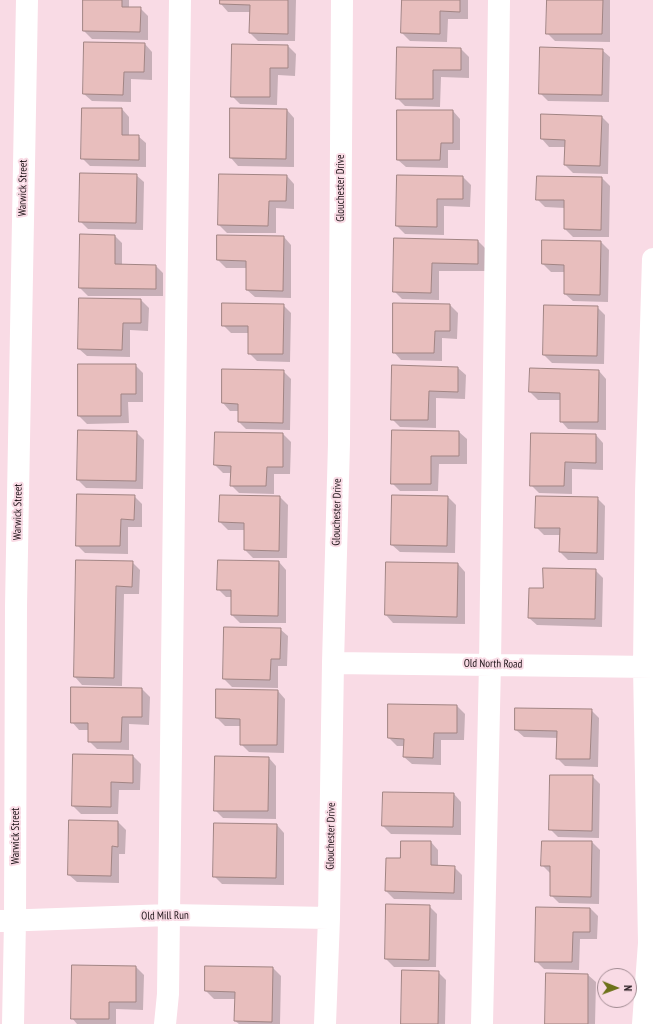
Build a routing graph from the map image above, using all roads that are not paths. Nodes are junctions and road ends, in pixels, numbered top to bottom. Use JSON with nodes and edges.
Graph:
{"nodes":[{"id":1,"x":27,"y":0,"type":"edge"},
{"id":2,"x":180,"y":0,"type":"edge"},
{"id":3,"x":342,"y":0,"type":"edge"},
{"id":4,"x":499,"y":0,"type":"edge"},
{"id":5,"x":653,"y":259,"type":"edge"},
{"id":6,"x":8,"y":606,"type":"edge"},
{"id":7,"x":333,"y":663,"type":"junction"},
{"id":8,"x":490,"y":664,"type":"junction"},
{"id":9,"x":649,"y":666,"type":"edge"},
{"id":10,"x":8,"y":762,"type":"edge"},
{"id":11,"x":169,"y":915,"type":"junction"},
{"id":12,"x":329,"y":918,"type":"junction"},
{"id":13,"x":8,"y":921,"type":"edge"},
{"id":14,"x":13,"y":1024,"type":"edge"},
{"id":15,"x":165,"y":1024,"type":"edge"},
{"id":16,"x":325,"y":1024,"type":"edge"},
{"id":17,"x":482,"y":1024,"type":"edge"},
{"id":18,"x":643,"y":1024,"type":"edge"}],
"edges":[{"from":1,"to":6,"type":"street","name":"Warwick Street"},
{"from":2,"to":11,"type":"street"},
{"from":3,"to":7,"type":"street","name":"Glouchester Drive"},
{"from":4,"to":8,"type":"street"},
{"from":5,"to":9,"type":"street"},
{"from":6,"to":10,"type":"street","name":"Warwick Street"},
{"from":7,"to":8,"type":"street","name":"Old North Road"},
{"from":7,"to":12,"type":"street","name":"Glouchester Drive"},
{"from":8,"to":9,"type":"street","name":"Old North Road"},
{"from":8,"to":17,"type":"street"},
{"from":9,"to":18,"type":"street"},
{"from":10,"to":13,"type":"street","name":"Warwick Street"},
{"from":11,"to":12,"type":"street","name":"Old Mill Run"},
{"from":11,"to":13,"type":"street","name":"Old Mill Run"},
{"from":11,"to":15,"type":"street"},
{"from":12,"to":16,"type":"street","name":"Glouchester Drive"},
{"from":13,"to":14,"type":"street","name":"Warwick Street"}]}
